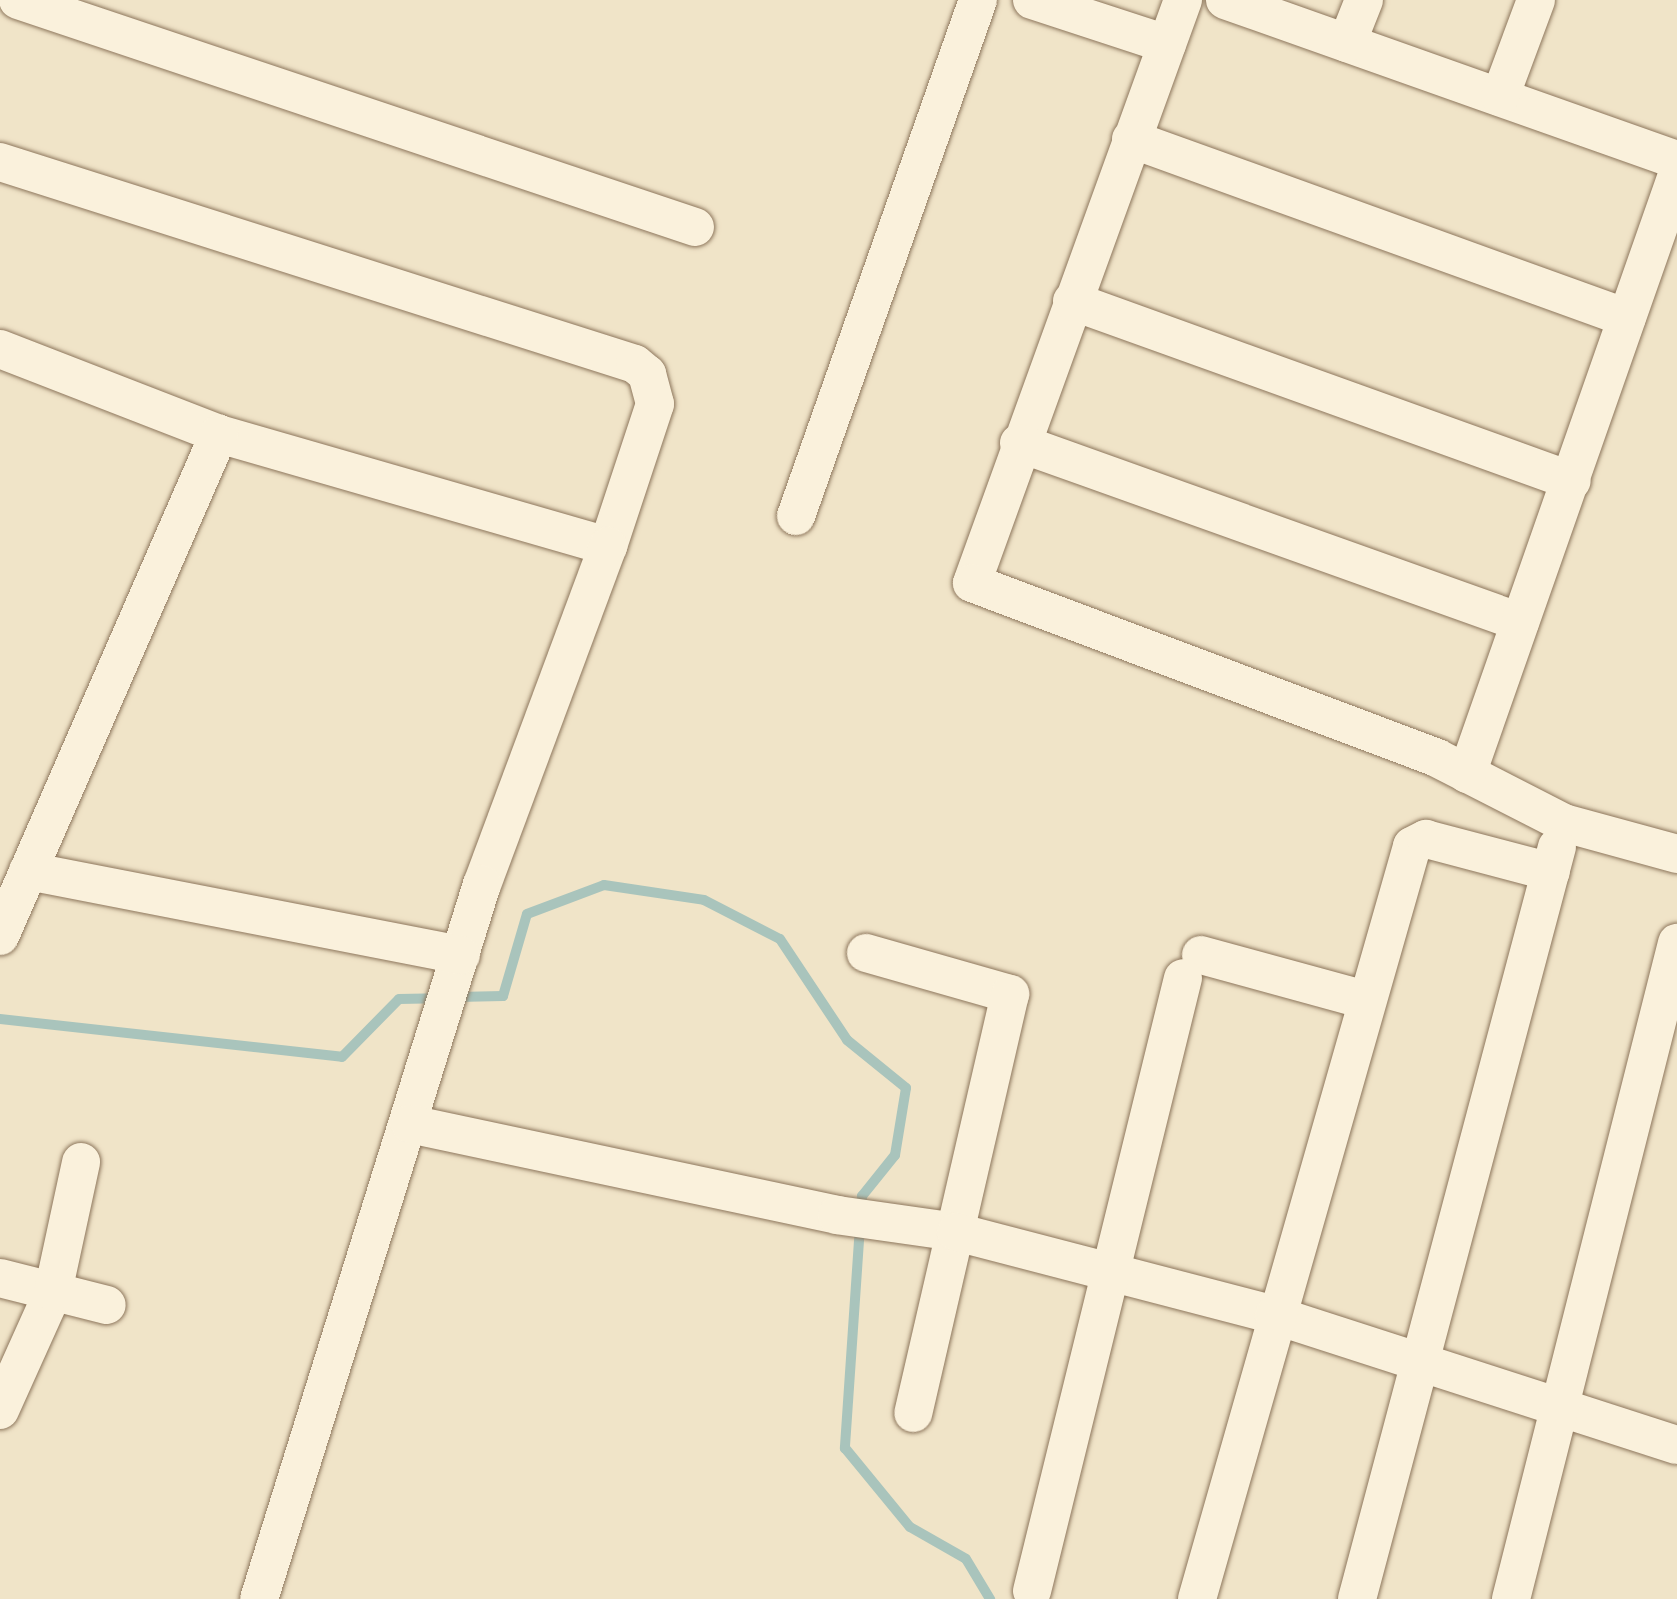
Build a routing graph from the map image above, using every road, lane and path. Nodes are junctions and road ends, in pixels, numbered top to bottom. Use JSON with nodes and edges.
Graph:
{"nodes":[{"id":1,"x":18,"y":0,"type":"edge"},
{"id":2,"x":978,"y":0,"type":"edge"},
{"id":3,"x":1032,"y":0,"type":"edge"},
{"id":4,"x":1183,"y":0,"type":"edge"},
{"id":5,"x":1225,"y":0,"type":"edge"},
{"id":6,"x":1364,"y":0,"type":"edge"},
{"id":7,"x":1536,"y":0,"type":"edge"},
{"id":8,"x":1347,"y":43,"type":"junction"},
{"id":9,"x":1167,"y":44,"type":"junction"},
{"id":10,"x":1500,"y":97,"type":"junction"},
{"id":11,"x":1131,"y":139,"type":"junction"},
{"id":12,"x":1677,"y":160,"type":"edge"},
{"id":13,"x":0,"y":162,"type":"edge"},
{"id":14,"x":1677,"y":175,"type":"edge"},
{"id":15,"x":695,"y":227,"type":"dead end"},
{"id":16,"x":1072,"y":301,"type":"junction"},
{"id":17,"x":1627,"y":318,"type":"junction"},
{"id":18,"x":0,"y":349,"type":"edge"},
{"id":19,"x":219,"y":434,"type":"junction"},
{"id":20,"x":1019,"y":443,"type":"junction"},
{"id":21,"x":1572,"y":481,"type":"junction"},
{"id":22,"x":796,"y":516,"type":"dead end"},
{"id":23,"x":608,"y":546,"type":"junction"},
{"id":24,"x":1520,"y":622,"type":"junction"},
{"id":25,"x":1467,"y":774,"type":"junction"},
{"id":26,"x":1564,"y":823,"type":"junction"},
{"id":27,"x":1677,"y":854,"type":"edge"},
{"id":28,"x":28,"y":871,"type":"junction"},
{"id":29,"x":1551,"y":872,"type":"junction"},
{"id":30,"x":0,"y":936,"type":"edge"},
{"id":31,"x":1677,"y":943,"type":"edge"},
{"id":32,"x":866,"y":953,"type":"dead end"},
{"id":33,"x":458,"y":966,"type":"junction"},
{"id":34,"x":1366,"y":1000,"type":"junction"},
{"id":35,"x":410,"y":1124,"type":"junction"},
{"id":36,"x":81,"y":1162,"type":"dead end"},
{"id":37,"x":956,"y":1232,"type":"junction"},
{"id":38,"x":1113,"y":1275,"type":"junction"},
{"id":39,"x":0,"y":1278,"type":"edge"},
{"id":40,"x":53,"y":1292,"type":"junction"},
{"id":41,"x":107,"y":1305,"type":"dead end"},
{"id":42,"x":1274,"y":1315,"type":"junction"},
{"id":43,"x":1420,"y":1360,"type":"junction"},
{"id":44,"x":1562,"y":1405,"type":"junction"},
{"id":45,"x":0,"y":1410,"type":"edge"},
{"id":46,"x":913,"y":1413,"type":"dead end"},
{"id":47,"x":1677,"y":1445,"type":"edge"},
{"id":48,"x":1032,"y":1591,"type":"dead end"},
{"id":49,"x":259,"y":1599,"type":"edge"},
{"id":50,"x":1197,"y":1599,"type":"edge"},
{"id":51,"x":1357,"y":1599,"type":"edge"},
{"id":52,"x":1511,"y":1599,"type":"edge"}],
"edges":[{"from":1,"to":15,"type":"street"},
{"from":2,"to":22,"type":"street"},
{"from":3,"to":9,"type":"street"},
{"from":4,"to":9,"type":"street"},
{"from":5,"to":8,"type":"street"},
{"from":6,"to":8,"type":"street"},
{"from":7,"to":10,"type":"street"},
{"from":8,"to":10,"type":"street"},
{"from":9,"to":11,"type":"street"},
{"from":10,"to":12,"type":"street"},
{"from":11,"to":16,"type":"street"},
{"from":11,"to":17,"type":"street"},
{"from":13,"to":23,"type":"street"},
{"from":14,"to":17,"type":"street"},
{"from":16,"to":20,"type":"street"},
{"from":16,"to":21,"type":"street"},
{"from":17,"to":21,"type":"street"},
{"from":18,"to":19,"type":"street"},
{"from":19,"to":23,"type":"street"},
{"from":19,"to":28,"type":"street"},
{"from":20,"to":24,"type":"street"},
{"from":20,"to":25,"type":"street"},
{"from":21,"to":24,"type":"street"},
{"from":23,"to":33,"type":"street"},
{"from":24,"to":25,"type":"street"},
{"from":25,"to":26,"type":"street"},
{"from":26,"to":27,"type":"street"},
{"from":26,"to":29,"type":"street"},
{"from":28,"to":30,"type":"street"},
{"from":28,"to":33,"type":"street"},
{"from":29,"to":34,"type":"street"},
{"from":29,"to":43,"type":"street"},
{"from":31,"to":44,"type":"street"},
{"from":32,"to":37,"type":"street"},
{"from":33,"to":35,"type":"street"},
{"from":34,"to":38,"type":"street"},
{"from":34,"to":42,"type":"street"},
{"from":35,"to":37,"type":"street"},
{"from":35,"to":49,"type":"street"},
{"from":36,"to":40,"type":"street"},
{"from":37,"to":38,"type":"street"},
{"from":37,"to":46,"type":"street"},
{"from":38,"to":42,"type":"street"},
{"from":38,"to":48,"type":"street"},
{"from":39,"to":40,"type":"street"},
{"from":40,"to":41,"type":"street"},
{"from":40,"to":45,"type":"street"},
{"from":42,"to":43,"type":"street"},
{"from":42,"to":50,"type":"street"},
{"from":43,"to":44,"type":"street"},
{"from":43,"to":51,"type":"street"},
{"from":44,"to":47,"type":"street"},
{"from":44,"to":52,"type":"street"}]}
